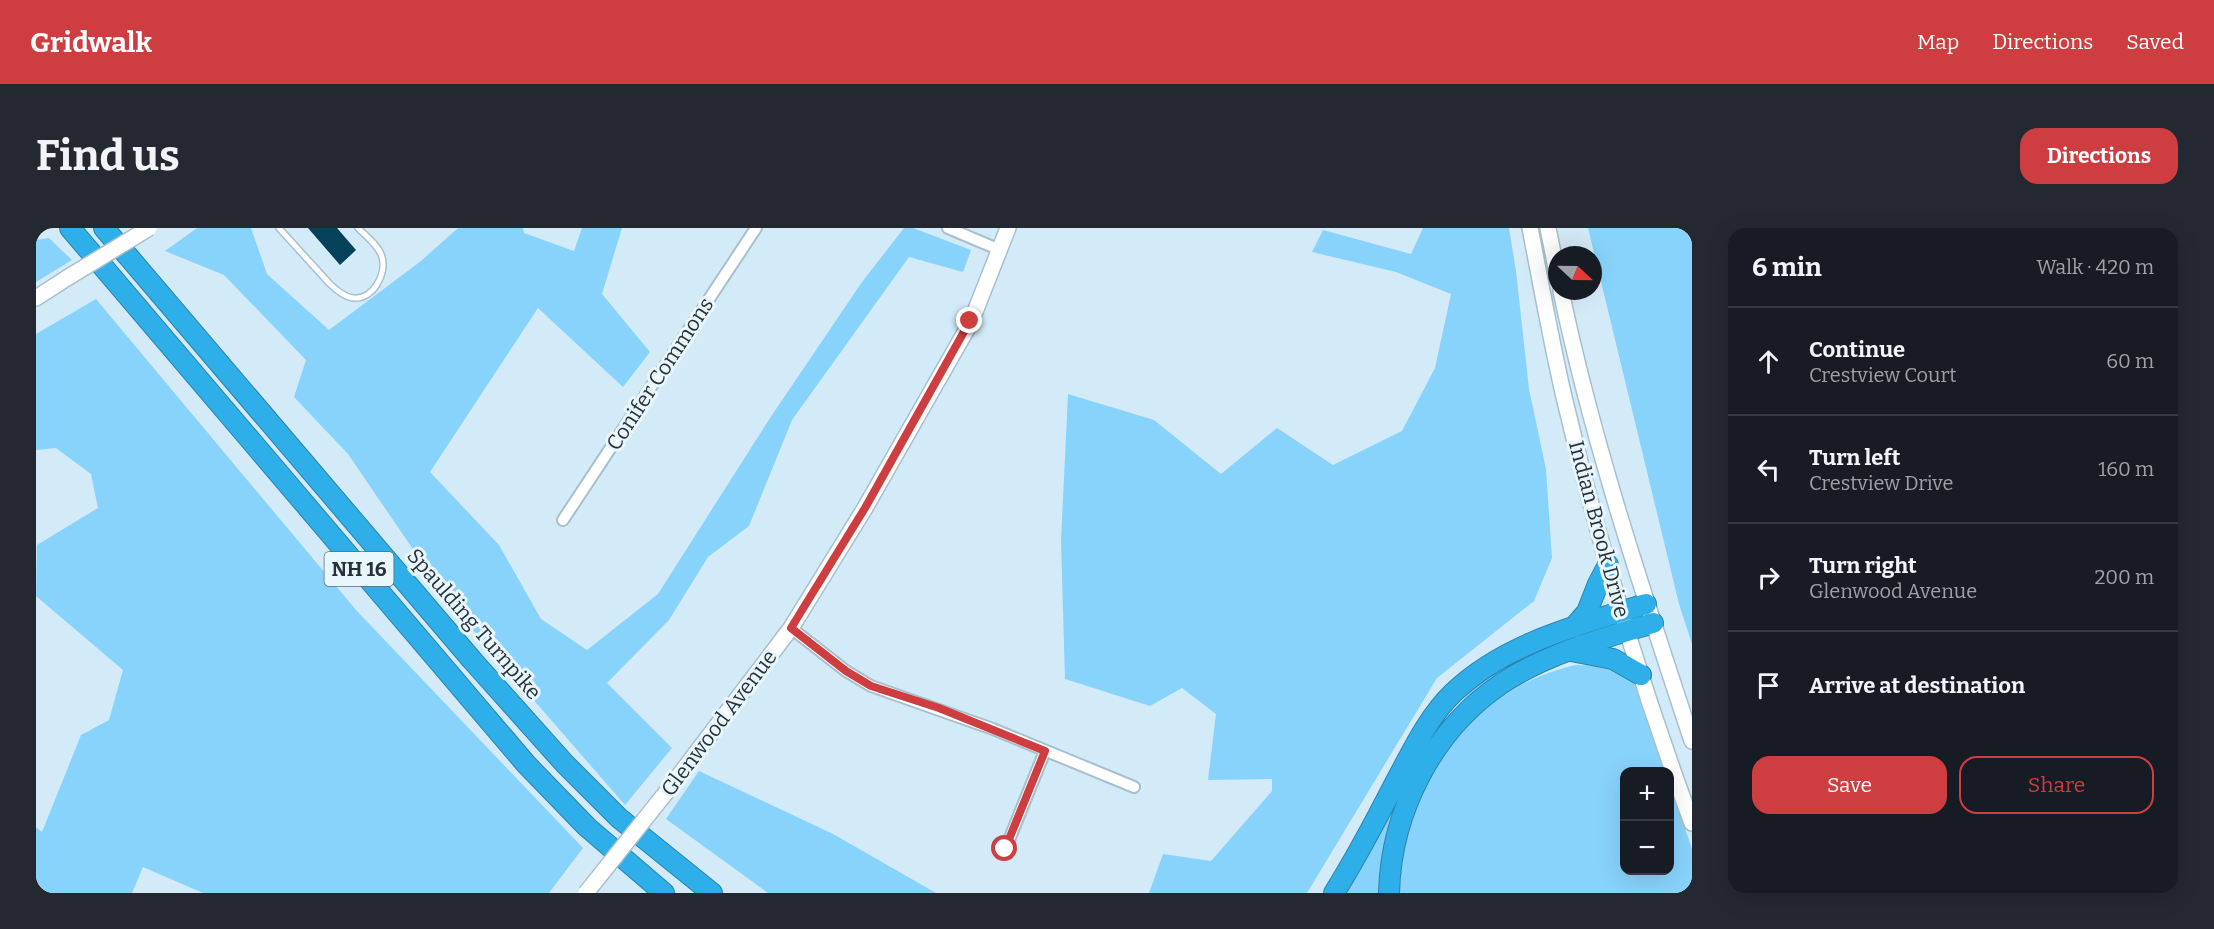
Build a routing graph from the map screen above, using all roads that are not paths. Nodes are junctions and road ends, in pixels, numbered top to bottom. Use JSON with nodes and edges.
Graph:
{"nodes":[{"id":1,"x":70,"y":228,"type":"edge"},
{"id":2,"x":104,"y":228,"type":"edge"},
{"id":3,"x":149,"y":228,"type":"edge"},
{"id":4,"x":279,"y":228,"type":"edge"},
{"id":5,"x":358,"y":228,"type":"edge"},
{"id":6,"x":756,"y":228,"type":"edge"},
{"id":7,"x":948,"y":228,"type":"edge"},
{"id":8,"x":1008,"y":228,"type":"edge"},
{"id":9,"x":1530,"y":228,"type":"edge"},
{"id":10,"x":1548,"y":228,"type":"edge"},
{"id":11,"x":1552,"y":246,"type":"edge"},
{"id":12,"x":1000,"y":250,"type":"junction"},
{"id":13,"x":36,"y":298,"type":"edge"},
{"id":14,"x":1563,"y":300,"type":"edge"},
{"id":15,"x":563,"y":520,"type":"dead end"},
{"id":16,"x":1608,"y":564,"type":"junction"},
{"id":17,"x":1646,"y":604,"type":"junction"},
{"id":18,"x":1622,"y":611,"type":"junction"},
{"id":19,"x":1653,"y":623,"type":"junction"},
{"id":20,"x":791,"y":628,"type":"junction"},
{"id":21,"x":1572,"y":629,"type":"junction"},
{"id":22,"x":1627,"y":631,"type":"junction"},
{"id":23,"x":1568,"y":651,"type":"junction"},
{"id":24,"x":1641,"y":675,"type":"junction"},
{"id":25,"x":1692,"y":741,"type":"edge"},
{"id":26,"x":1045,"y":751,"type":"junction"},
{"id":27,"x":1134,"y":787,"type":"dead end"},
{"id":28,"x":1692,"y":823,"type":"edge"},
{"id":29,"x":1005,"y":849,"type":"dead end"},
{"id":30,"x":586,"y":893,"type":"edge"},
{"id":31,"x":664,"y":893,"type":"edge"},
{"id":32,"x":712,"y":893,"type":"edge"},
{"id":33,"x":1334,"y":893,"type":"edge"},
{"id":34,"x":1389,"y":893,"type":"edge"}],
"edges":[{"from":1,"to":31,"type":"highway","number":"NH 16"},
{"from":2,"to":32,"type":"highway","name":"Spaulding Turnpike","number":"NH 16"},
{"from":3,"to":13,"type":"main road","bridge":true},
{"from":4,"to":5,"type":"lane"},
{"from":6,"to":15,"type":"street","name":"Conifer Commons"},
{"from":7,"to":12,"type":"street"},
{"from":8,"to":12,"type":"main road","name":"Glenwood Avenue"},
{"from":9,"to":16,"type":"main road","name":"Indian Brook Drive"},
{"from":10,"to":11,"type":"main road"},
{"from":12,"to":20,"type":"main road","name":"Glenwood Avenue"},
{"from":14,"to":17,"type":"main road","name":"Indian Brook Drive"},
{"from":16,"to":18,"type":"main road","name":"Indian Brook Drive"},
{"from":16,"to":21,"type":"highway"},
{"from":17,"to":18,"type":"highway"},
{"from":17,"to":19,"type":"main road","name":"Indian Brook Drive"},
{"from":18,"to":21,"type":"highway"},
{"from":18,"to":22,"type":"main road","name":"Indian Brook Drive"},
{"from":19,"to":22,"type":"highway"},
{"from":19,"to":25,"type":"main road","name":"Indian Brook Drive"},
{"from":20,"to":26,"type":"street"},
{"from":20,"to":30,"type":"main road","name":"Glenwood Avenue","bridge":true},
{"from":21,"to":33,"type":"highway"},
{"from":22,"to":23,"type":"highway"},
{"from":22,"to":24,"type":"main road","name":"Indian Brook Drive"},
{"from":23,"to":24,"type":"highway"},
{"from":23,"to":34,"type":"highway"},
{"from":24,"to":28,"type":"main road","name":"Indian Brook Drive"},
{"from":26,"to":27,"type":"street"},
{"from":26,"to":29,"type":"street"}]}
